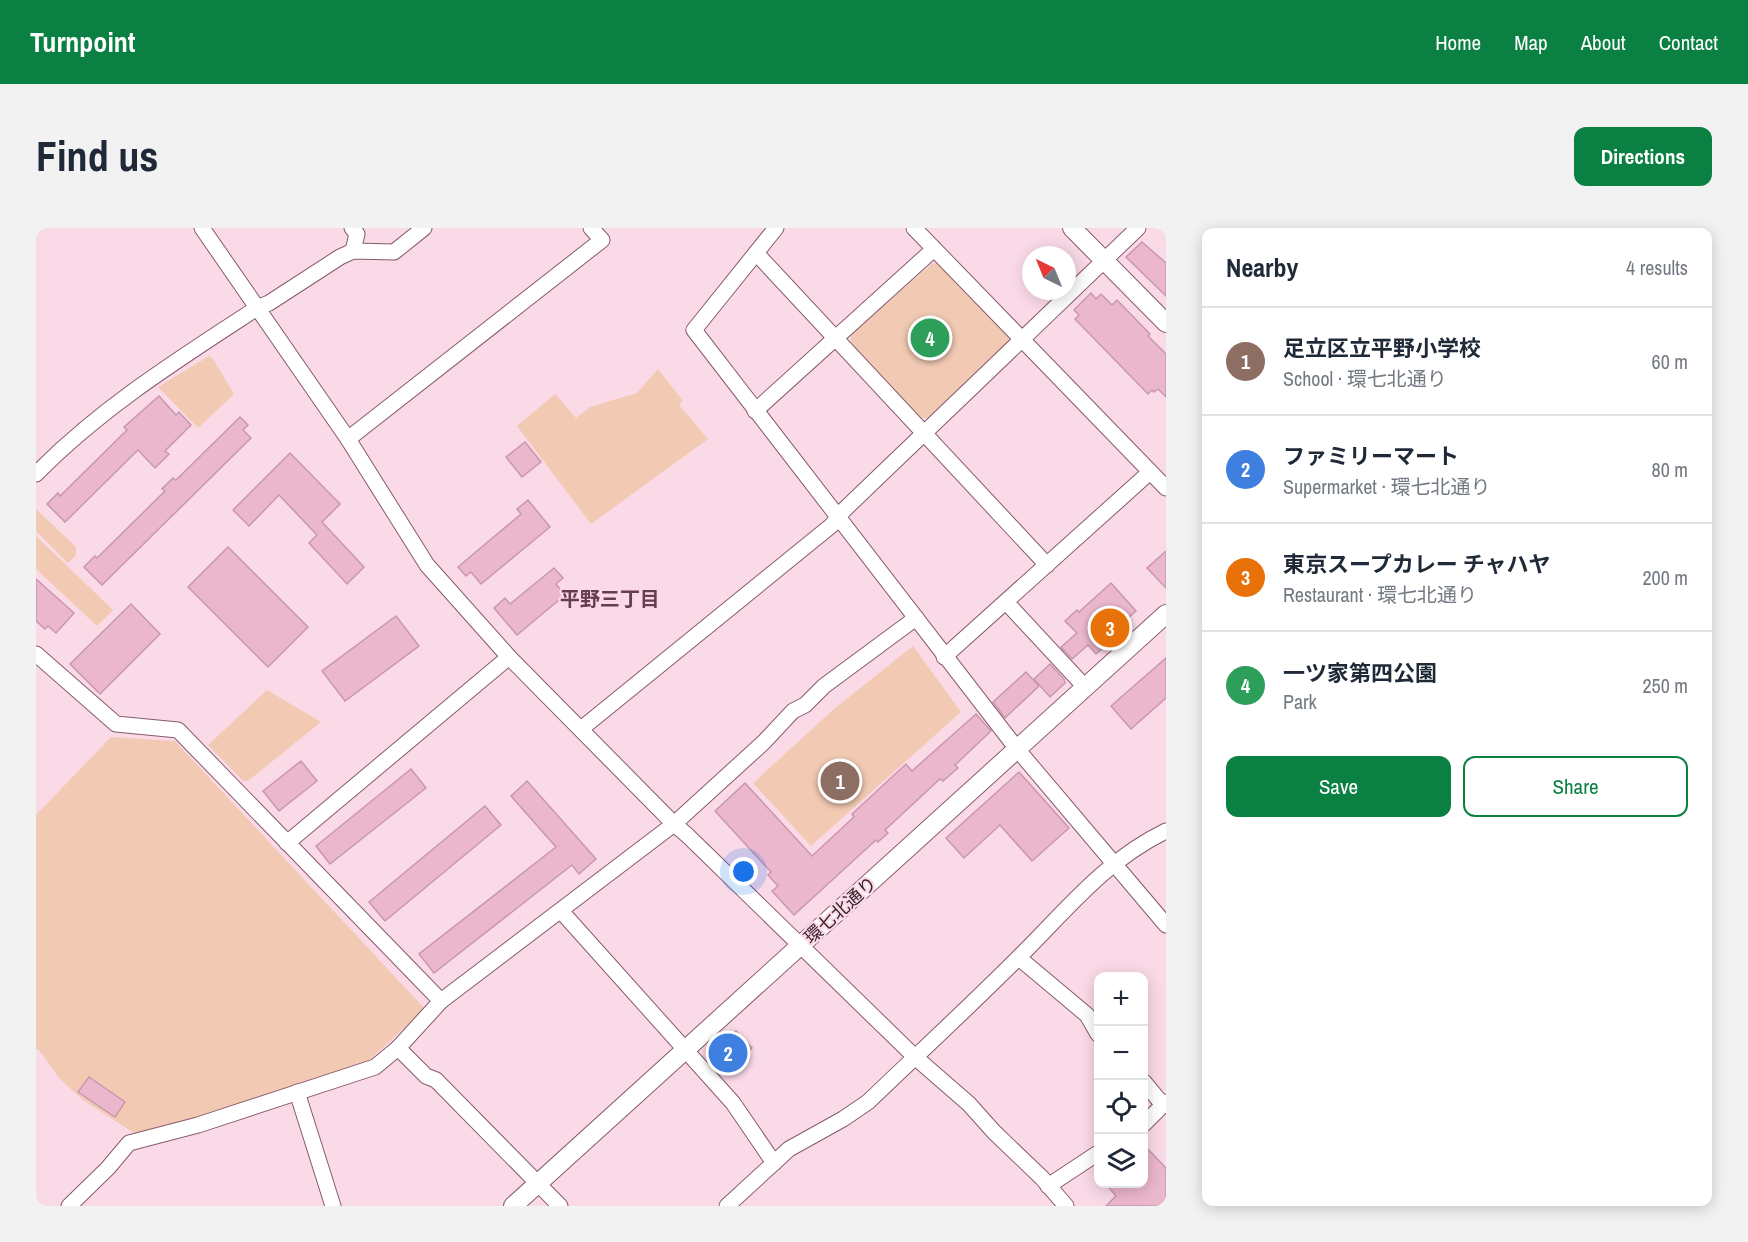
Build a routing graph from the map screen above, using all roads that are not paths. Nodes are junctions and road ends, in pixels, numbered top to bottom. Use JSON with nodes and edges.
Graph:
{"nodes":[{"id":1,"x":202,"y":228,"type":"edge"},
{"id":2,"x":352,"y":228,"type":"edge"},
{"id":3,"x":424,"y":228,"type":"edge"},
{"id":4,"x":591,"y":228,"type":"edge"},
{"id":5,"x":776,"y":228,"type":"edge"},
{"id":6,"x":914,"y":228,"type":"edge"},
{"id":7,"x":1072,"y":228,"type":"edge"},
{"id":8,"x":1138,"y":228,"type":"edge"},
{"id":9,"x":934,"y":249,"type":"junction"},
{"id":10,"x":353,"y":251,"type":"junction"},
{"id":11,"x":756,"y":253,"type":"junction"},
{"id":12,"x":1104,"y":260,"type":"junction"},
{"id":13,"x":257,"y":308,"type":"junction"},
{"id":14,"x":1166,"y":323,"type":"edge"},
{"id":15,"x":836,"y":338,"type":"junction"},
{"id":16,"x":1022,"y":340,"type":"junction"},
{"id":17,"x":755,"y":411,"type":"junction"},
{"id":18,"x":924,"y":433,"type":"junction"},
{"id":19,"x":348,"y":439,"type":"junction"},
{"id":20,"x":1150,"y":472,"type":"junction"},
{"id":21,"x":36,"y":474,"type":"edge"},
{"id":22,"x":1166,"y":488,"type":"edge"},
{"id":23,"x":839,"y":518,"type":"junction"},
{"id":24,"x":1047,"y":565,"type":"junction"},
{"id":25,"x":1006,"y":602,"type":"junction"},
{"id":26,"x":1166,"y":614,"type":"edge"},
{"id":27,"x":916,"y":618,"type":"junction"},
{"id":28,"x":36,"y":654,"type":"edge"},
{"id":29,"x":509,"y":657,"type":"junction"},
{"id":30,"x":944,"y":657,"type":"junction"},
{"id":31,"x":1084,"y":687,"type":"junction"},
{"id":32,"x":581,"y":729,"type":"junction"},
{"id":33,"x":1017,"y":749,"type":"junction"},
{"id":34,"x":674,"y":824,"type":"junction"},
{"id":35,"x":1166,"y":831,"type":"edge"},
{"id":36,"x":287,"y":843,"type":"junction"},
{"id":37,"x":1113,"y":862,"type":"junction"},
{"id":38,"x":561,"y":911,"type":"junction"},
{"id":39,"x":1166,"y":925,"type":"edge"},
{"id":40,"x":800,"y":946,"type":"junction"},
{"id":41,"x":1019,"y":958,"type":"junction"},
{"id":42,"x":441,"y":1001,"type":"junction"},
{"id":43,"x":1094,"y":1027,"type":"edge"},
{"id":44,"x":398,"y":1048,"type":"junction"},
{"id":45,"x":686,"y":1049,"type":"junction"},
{"id":46,"x":915,"y":1057,"type":"junction"},
{"id":47,"x":1148,"y":1087,"type":"edge"},
{"id":48,"x":297,"y":1092,"type":"junction"},
{"id":49,"x":1165,"y":1103,"type":"edge"},
{"id":50,"x":1148,"y":1119,"type":"edge"},
{"id":51,"x":1094,"y":1156,"type":"edge"},
{"id":52,"x":774,"y":1163,"type":"junction"},
{"id":53,"x":538,"y":1184,"type":"junction"},
{"id":54,"x":1048,"y":1186,"type":"junction"},
{"id":55,"x":69,"y":1206,"type":"edge"},
{"id":56,"x":333,"y":1206,"type":"edge"},
{"id":57,"x":513,"y":1206,"type":"edge"},
{"id":58,"x":560,"y":1206,"type":"edge"},
{"id":59,"x":727,"y":1206,"type":"edge"},
{"id":60,"x":1066,"y":1206,"type":"edge"}],
"edges":[{"from":1,"to":13,"type":"street"},
{"from":2,"to":10,"type":"street"},
{"from":3,"to":10,"type":"street"},
{"from":4,"to":19,"type":"street"},
{"from":5,"to":11,"type":"street"},
{"from":6,"to":9,"type":"street"},
{"from":7,"to":12,"type":"street"},
{"from":8,"to":12,"type":"street"},
{"from":9,"to":15,"type":"street"},
{"from":9,"to":16,"type":"street"},
{"from":10,"to":13,"type":"street"},
{"from":11,"to":15,"type":"street"},
{"from":11,"to":17,"type":"street"},
{"from":12,"to":14,"type":"street"},
{"from":12,"to":16,"type":"street"},
{"from":13,"to":19,"type":"street"},
{"from":13,"to":21,"type":"street"},
{"from":15,"to":17,"type":"street"},
{"from":15,"to":18,"type":"street"},
{"from":16,"to":18,"type":"street"},
{"from":16,"to":20,"type":"street"},
{"from":17,"to":23,"type":"street"},
{"from":18,"to":23,"type":"street"},
{"from":18,"to":24,"type":"street"},
{"from":19,"to":29,"type":"street"},
{"from":20,"to":22,"type":"street"},
{"from":20,"to":24,"type":"street"},
{"from":23,"to":27,"type":"street"},
{"from":23,"to":32,"type":"street"},
{"from":24,"to":25,"type":"street"},
{"from":25,"to":30,"type":"street"},
{"from":25,"to":31,"type":"street"},
{"from":26,"to":31,"type":"street","name":"環七北通り"},
{"from":27,"to":30,"type":"street"},
{"from":27,"to":34,"type":"street"},
{"from":28,"to":36,"type":"street"},
{"from":29,"to":32,"type":"street"},
{"from":29,"to":36,"type":"street"},
{"from":30,"to":33,"type":"street"},
{"from":31,"to":33,"type":"street","name":"環七北通り"},
{"from":32,"to":34,"type":"street"},
{"from":33,"to":37,"type":"street"},
{"from":33,"to":40,"type":"street","name":"環七北通り"},
{"from":34,"to":38,"type":"street"},
{"from":34,"to":40,"type":"street"},
{"from":35,"to":37,"type":"street"},
{"from":36,"to":42,"type":"street"},
{"from":37,"to":39,"type":"street"},
{"from":37,"to":41,"type":"street"},
{"from":38,"to":42,"type":"street"},
{"from":38,"to":45,"type":"street"},
{"from":40,"to":45,"type":"street","name":"環七北通り"},
{"from":40,"to":46,"type":"street"},
{"from":41,"to":43,"type":"street"},
{"from":41,"to":46,"type":"street"},
{"from":42,"to":44,"type":"street"},
{"from":44,"to":48,"type":"street"},
{"from":44,"to":53,"type":"street"},
{"from":45,"to":52,"type":"street"},
{"from":45,"to":53,"type":"street","name":"環七北通り"},
{"from":46,"to":52,"type":"street"},
{"from":46,"to":54,"type":"street"},
{"from":47,"to":49,"type":"street"},
{"from":48,"to":55,"type":"street"},
{"from":48,"to":56,"type":"street"},
{"from":49,"to":50,"type":"street"},
{"from":51,"to":54,"type":"street"},
{"from":52,"to":59,"type":"street"},
{"from":53,"to":57,"type":"street","name":"環七北通り"},
{"from":53,"to":58,"type":"street"},
{"from":54,"to":60,"type":"street"}]}
